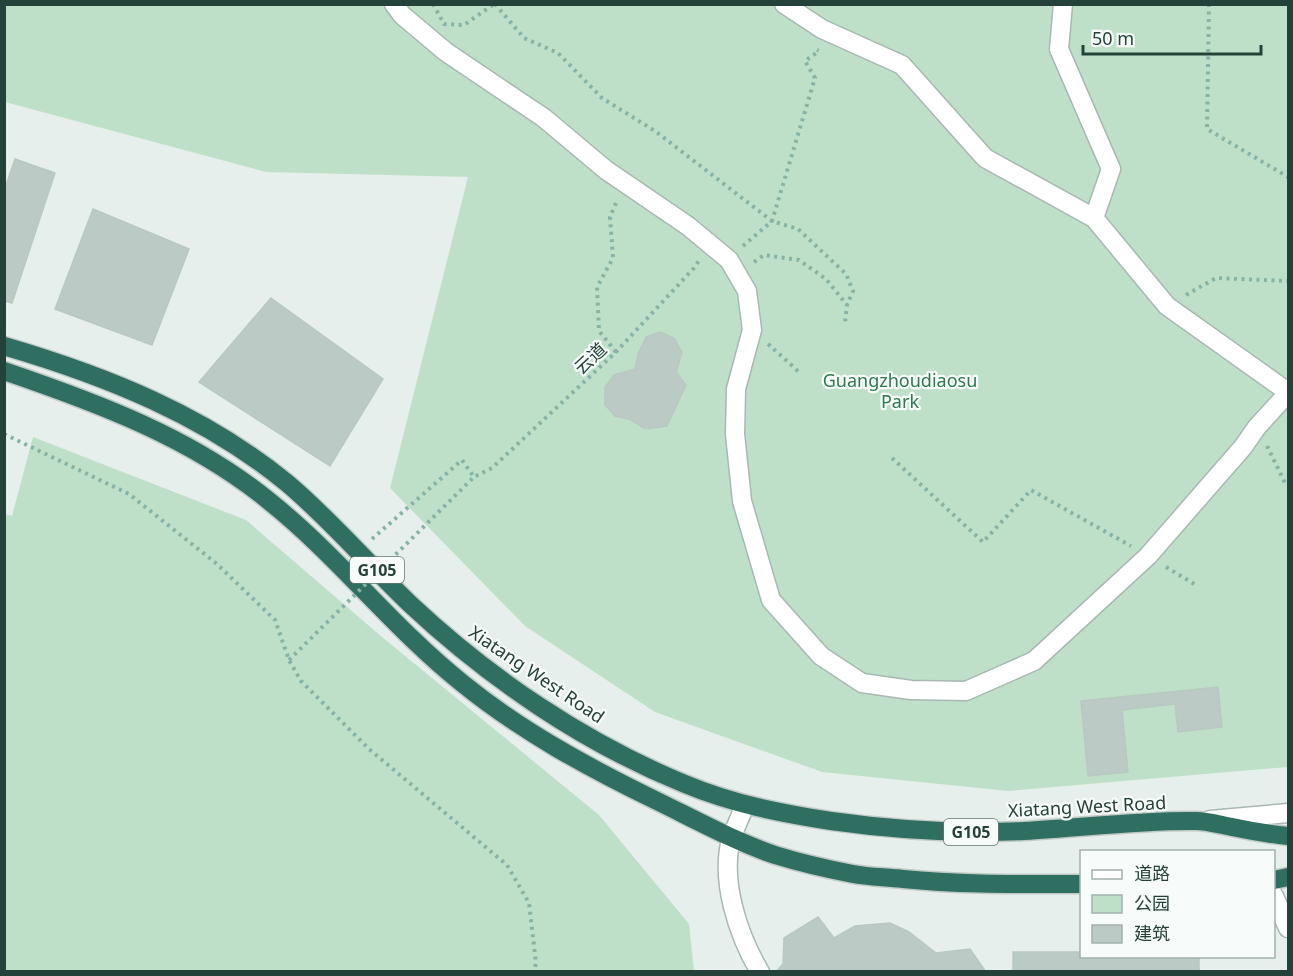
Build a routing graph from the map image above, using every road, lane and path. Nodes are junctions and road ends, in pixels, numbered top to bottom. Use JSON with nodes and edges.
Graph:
{"nodes":[{"id":1,"x":394,"y":4,"type":"edge"},
{"id":2,"x":433,"y":4,"type":"edge"},
{"id":3,"x":495,"y":4,"type":"edge"},
{"id":4,"x":783,"y":4,"type":"edge"},
{"id":5,"x":1063,"y":4,"type":"edge"},
{"id":6,"x":1209,"y":4,"type":"edge"},
{"id":7,"x":812,"y":46,"type":"dead end"},
{"id":8,"x":1288,"y":177,"type":"edge"},
{"id":9,"x":626,"y":183,"type":"junction"},
{"id":10,"x":1094,"y":218,"type":"junction"},
{"id":11,"x":771,"y":221,"type":"junction"},
{"id":12,"x":710,"y":244,"type":"junction"},
{"id":13,"x":733,"y":267,"type":"junction"},
{"id":14,"x":1288,"y":281,"type":"edge"},
{"id":15,"x":847,"y":304,"type":"junction"},
{"id":16,"x":1167,"y":306,"type":"junction"},
{"id":17,"x":845,"y":322,"type":"dead end"},
{"id":18,"x":752,"y":330,"type":"junction"},
{"id":19,"x":4,"y":346,"type":"edge"},
{"id":20,"x":616,"y":352,"type":"junction"},
{"id":21,"x":4,"y":371,"type":"edge"},
{"id":22,"x":799,"y":372,"type":"dead end"},
{"id":23,"x":1288,"y":393,"type":"edge"},
{"id":24,"x":1257,"y":427,"type":"junction"},
{"id":25,"x":4,"y":434,"type":"edge"},
{"id":26,"x":892,"y":458,"type":"dead end"},
{"id":27,"x":474,"y":477,"type":"junction"},
{"id":28,"x":1285,"y":483,"type":"dead end"},
{"id":29,"x":359,"y":551,"type":"junction"},
{"id":30,"x":1148,"y":556,"type":"junction"},
{"id":31,"x":1196,"y":585,"type":"dead end"},
{"id":32,"x":289,"y":660,"type":"junction"},
{"id":33,"x":745,"y":805,"type":"junction"},
{"id":34,"x":1288,"y":813,"type":"edge"},
{"id":35,"x":1200,"y":821,"type":"junction"},
{"id":36,"x":1288,"y":836,"type":"edge"},
{"id":37,"x":732,"y":838,"type":"junction"},
{"id":38,"x":1080,"y":884,"type":"edge"},
{"id":39,"x":1275,"y":898,"type":"edge"},
{"id":40,"x":1288,"y":928,"type":"edge"},
{"id":41,"x":534,"y":972,"type":"edge"},
{"id":42,"x":760,"y":972,"type":"edge"}],
"edges":[{"from":1,"to":9,"type":"street"},
{"from":2,"to":3,"type":"path"},
{"from":3,"to":11,"type":"path"},
{"from":4,"to":10,"type":"street"},
{"from":5,"to":10,"type":"street"},
{"from":6,"to":8,"type":"path"},
{"from":7,"to":11,"type":"path"},
{"from":9,"to":12,"type":"street"},
{"from":9,"to":20,"type":"path"},
{"from":10,"to":16,"type":"street"},
{"from":11,"to":13,"type":"path"},
{"from":11,"to":15,"type":"path"},
{"from":12,"to":13,"type":"street"},
{"from":12,"to":20,"type":"path","name":"云道"},
{"from":13,"to":15,"type":"path"},
{"from":13,"to":18,"type":"street"},
{"from":14,"to":16,"type":"path"},
{"from":15,"to":17,"type":"path"},
{"from":16,"to":23,"type":"street"},
{"from":18,"to":22,"type":"path"},
{"from":18,"to":30,"type":"street"},
{"from":19,"to":29,"type":"highway","name":"Xiatang West Road","number":"G105"},
{"from":20,"to":27,"type":"path","name":"云道"},
{"from":21,"to":37,"type":"highway","number":"G105"},
{"from":23,"to":24,"type":"street"},
{"from":24,"to":28,"type":"path"},
{"from":24,"to":30,"type":"street"},
{"from":25,"to":32,"type":"path"},
{"from":26,"to":30,"type":"path"},
{"from":27,"to":29,"type":"path"},
{"from":27,"to":32,"type":"path","name":"云道","bridge":true},
{"from":29,"to":33,"type":"highway","name":"Xiatang West Road","number":"G105"},
{"from":30,"to":31,"type":"path"},
{"from":32,"to":41,"type":"path"},
{"from":33,"to":35,"type":"highway","name":"Xiatang West Road","number":"G105"},
{"from":33,"to":37,"type":"street"},
{"from":34,"to":35,"type":"street","name":"Xiatang West Road"},
{"from":35,"to":36,"type":"highway","name":"Xiatang West Road","number":"G105"},
{"from":37,"to":38,"type":"highway","number":"G105"},
{"from":37,"to":42,"type":"street"},
{"from":39,"to":40,"type":"street"}]}
